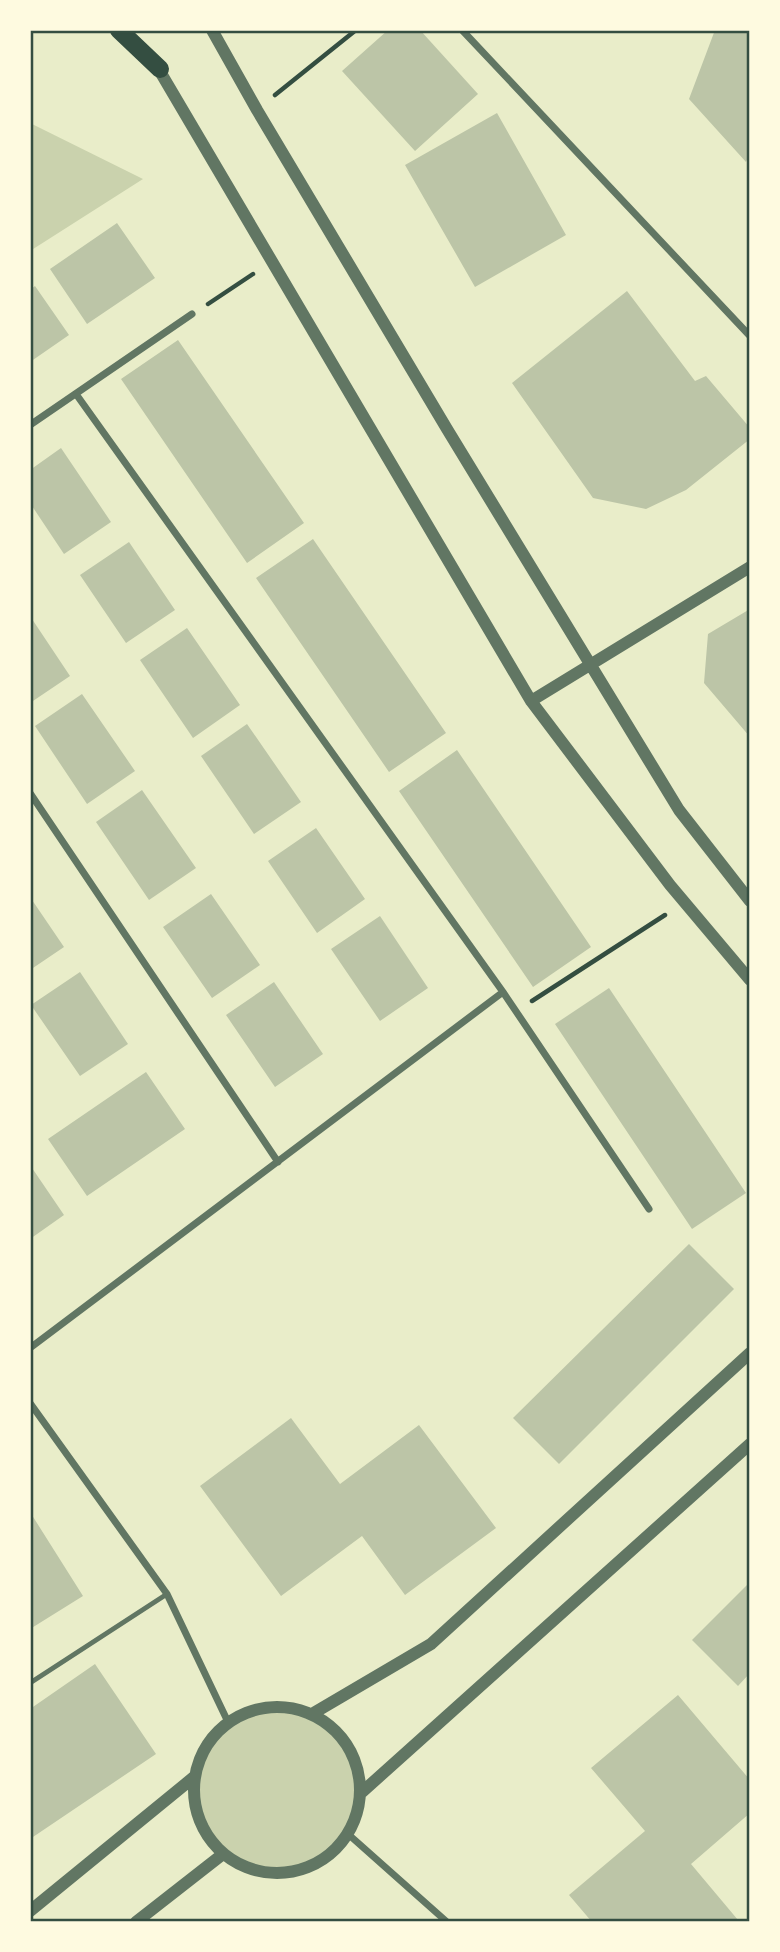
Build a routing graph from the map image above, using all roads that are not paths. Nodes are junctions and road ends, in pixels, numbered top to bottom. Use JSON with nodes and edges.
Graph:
{"nodes":[{"id":1,"x":119,"y":30,"type":"edge"},
{"id":2,"x":132,"y":30,"type":"edge"},
{"id":3,"x":212,"y":30,"type":"edge"},
{"id":4,"x":462,"y":30,"type":"edge"},
{"id":5,"x":160,"y":69,"type":"junction"},
{"id":6,"x":192,"y":314,"type":"road end"},
{"id":7,"x":750,"y":336,"type":"edge"},
{"id":8,"x":76,"y":394,"type":"junction"},
{"id":9,"x":30,"y":425,"type":"edge"},
{"id":10,"x":750,"y":568,"type":"edge"},
{"id":11,"x":590,"y":664,"type":"junction"},
{"id":12,"x":531,"y":701,"type":"junction"},
{"id":13,"x":30,"y":793,"type":"edge"},
{"id":14,"x":750,"y":901,"type":"edge"},
{"id":15,"x":750,"y":980,"type":"edge"},
{"id":16,"x":503,"y":992,"type":"junction"},
{"id":17,"x":278,"y":1162,"type":"junction"},
{"id":18,"x":649,"y":1209,"type":"dead end"},
{"id":19,"x":30,"y":1348,"type":"edge"},
{"id":20,"x":750,"y":1353,"type":"edge"},
{"id":21,"x":30,"y":1403,"type":"edge"},
{"id":22,"x":750,"y":1444,"type":"edge"},
{"id":23,"x":167,"y":1594,"type":"junction"},
{"id":24,"x":30,"y":1682,"type":"edge"},
{"id":25,"x":312,"y":1714,"type":"junction"},
{"id":26,"x":228,"y":1722,"type":"junction"},
{"id":27,"x":194,"y":1777,"type":"junction"},
{"id":28,"x":361,"y":1793,"type":"junction"},
{"id":29,"x":348,"y":1834,"type":"junction"},
{"id":30,"x":223,"y":1854,"type":"junction"},
{"id":31,"x":30,"y":1911,"type":"edge"},
{"id":32,"x":136,"y":1922,"type":"edge"},
{"id":33,"x":447,"y":1922,"type":"edge"}],
"edges":[{"from":1,"to":5,"type":"main road"},
{"from":2,"to":5,"type":"street"},
{"from":3,"to":11,"type":"street"},
{"from":4,"to":7,"type":"street"},
{"from":5,"to":12,"type":"street"},
{"from":6,"to":8,"type":"street"},
{"from":8,"to":9,"type":"street"},
{"from":8,"to":16,"type":"street"},
{"from":10,"to":11,"type":"street"},
{"from":11,"to":12,"type":"street"},
{"from":11,"to":14,"type":"street"},
{"from":12,"to":15,"type":"street"},
{"from":13,"to":17,"type":"street"},
{"from":16,"to":17,"type":"street"},
{"from":16,"to":18,"type":"street"},
{"from":17,"to":19,"type":"street"},
{"from":20,"to":25,"type":"street"},
{"from":21,"to":23,"type":"street"},
{"from":22,"to":28,"type":"street"},
{"from":23,"to":24,"type":"lane"},
{"from":23,"to":26,"type":"street"},
{"from":25,"to":26,"type":"street"},
{"from":25,"to":28,"type":"street"},
{"from":26,"to":27,"type":"street"},
{"from":27,"to":30,"type":"street"},
{"from":27,"to":31,"type":"street"},
{"from":28,"to":29,"type":"street"},
{"from":29,"to":30,"type":"street"},
{"from":29,"to":33,"type":"street"},
{"from":30,"to":32,"type":"street"}]}
